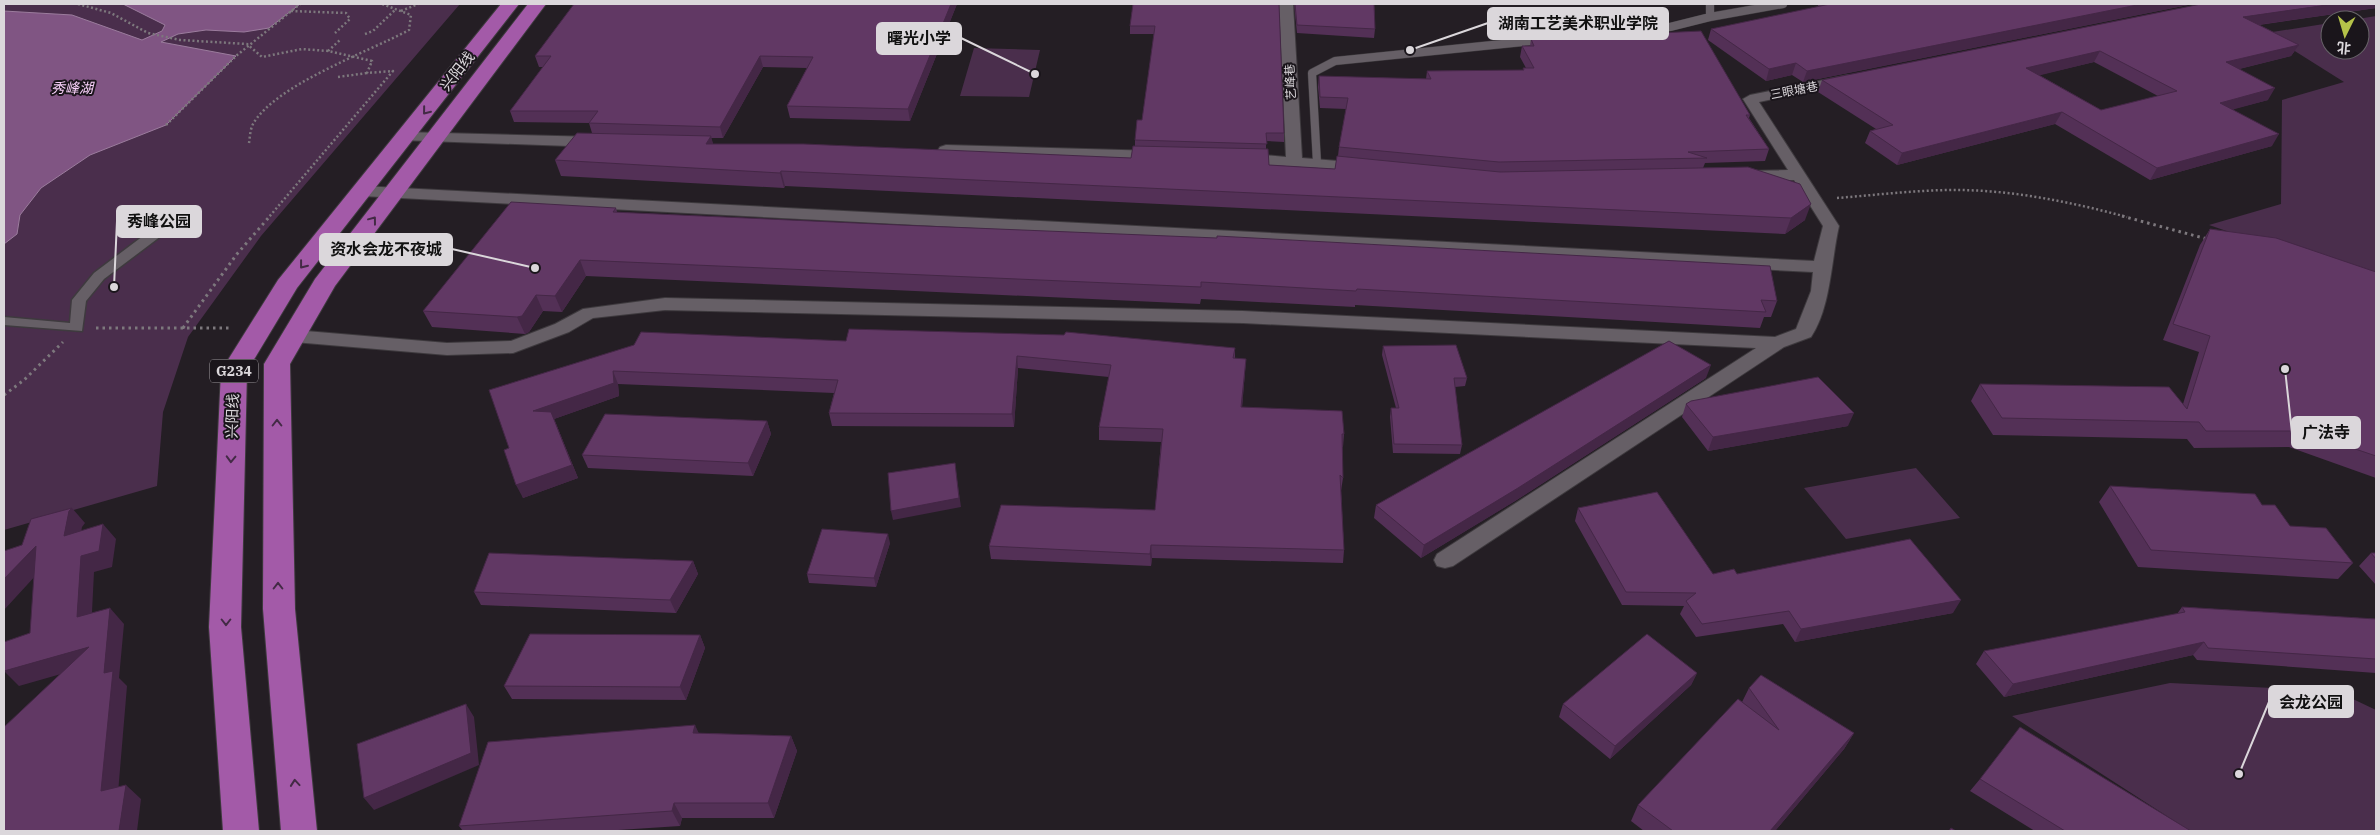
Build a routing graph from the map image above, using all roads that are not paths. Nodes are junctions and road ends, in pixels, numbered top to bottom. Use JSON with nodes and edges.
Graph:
{"nodes":[{"id":1,"x":510,"y":4,"type":"edge"},
{"id":2,"x":537,"y":4,"type":"edge"},
{"id":3,"x":1286,"y":4,"type":"edge"},
{"id":4,"x":1710,"y":4,"type":"edge"},
{"id":5,"x":1783,"y":4,"type":"edge"},
{"id":6,"x":1710,"y":17,"type":"junction"},
{"id":7,"x":1857,"y":77,"type":"edge"},
{"id":8,"x":404,"y":137,"type":"junction"},
{"id":9,"x":436,"y":138,"type":"junction"},
{"id":10,"x":609,"y":142,"type":"edge"},
{"id":11,"x":928,"y":150,"type":"edge"},
{"id":12,"x":1168,"y":156,"type":"edge"},
{"id":13,"x":1228,"y":157,"type":"edge"},
{"id":14,"x":1294,"y":161,"type":"junction"},
{"id":15,"x":1317,"y":163,"type":"junction"},
{"id":16,"x":1373,"y":169,"type":"edge"},
{"id":17,"x":1798,"y":175,"type":"junction"},
{"id":18,"x":1730,"y":177,"type":"edge"},
{"id":19,"x":362,"y":191,"type":"junction"},
{"id":20,"x":394,"y":193,"type":"junction"},
{"id":21,"x":160,"y":230,"type":"dead end"},
{"id":22,"x":1823,"y":267,"type":"junction"},
{"id":23,"x":4,"y":321,"type":"edge"},
{"id":24,"x":294,"y":336,"type":"junction"},
{"id":25,"x":1777,"y":343,"type":"junction"},
{"id":26,"x":1445,"y":560,"type":"dead end"},
{"id":27,"x":241,"y":831,"type":"edge"},
{"id":28,"x":299,"y":831,"type":"edge"}],
"edges":[{"from":1,"to":8,"type":"highway","name":"兴阳线","number":"G234","one_way":true},
{"from":2,"to":9,"type":"highway","name":"兴阳线","number":"G234"},
{"from":3,"to":14,"type":"street","name":"艺峰巷"},
{"from":4,"to":6,"type":"lane"},
{"from":5,"to":6,"type":"lane"},
{"from":6,"to":15,"type":"lane"},
{"from":7,"to":17,"type":"street","name":"三眼塘巷"},
{"from":8,"to":9,"type":"street"},
{"from":8,"to":19,"type":"highway","name":"兴阳线","number":"G234"},
{"from":9,"to":10,"type":"street"},
{"from":9,"to":20,"type":"highway","name":"兴阳线","number":"G234"},
{"from":11,"to":12,"type":"street"},
{"from":13,"to":14,"type":"street"},
{"from":14,"to":15,"type":"street"},
{"from":15,"to":16,"type":"street"},
{"from":17,"to":18,"type":"street"},
{"from":17,"to":22,"type":"street"},
{"from":19,"to":20,"type":"street"},
{"from":19,"to":27,"type":"highway","name":"兴阳线","number":"G234","one_way":true},
{"from":20,"to":22,"type":"street"},
{"from":24,"to":20,"type":"highway","name":"兴阳线","number":"G234","one_way":true},
{"from":21,"to":23,"type":"street"},
{"from":22,"to":25,"type":"street"},
{"from":24,"to":25,"type":"street"},
{"from":28,"to":24,"type":"highway","name":"兴阳线","number":"G234","one_way":true},
{"from":25,"to":26,"type":"street"}]}
